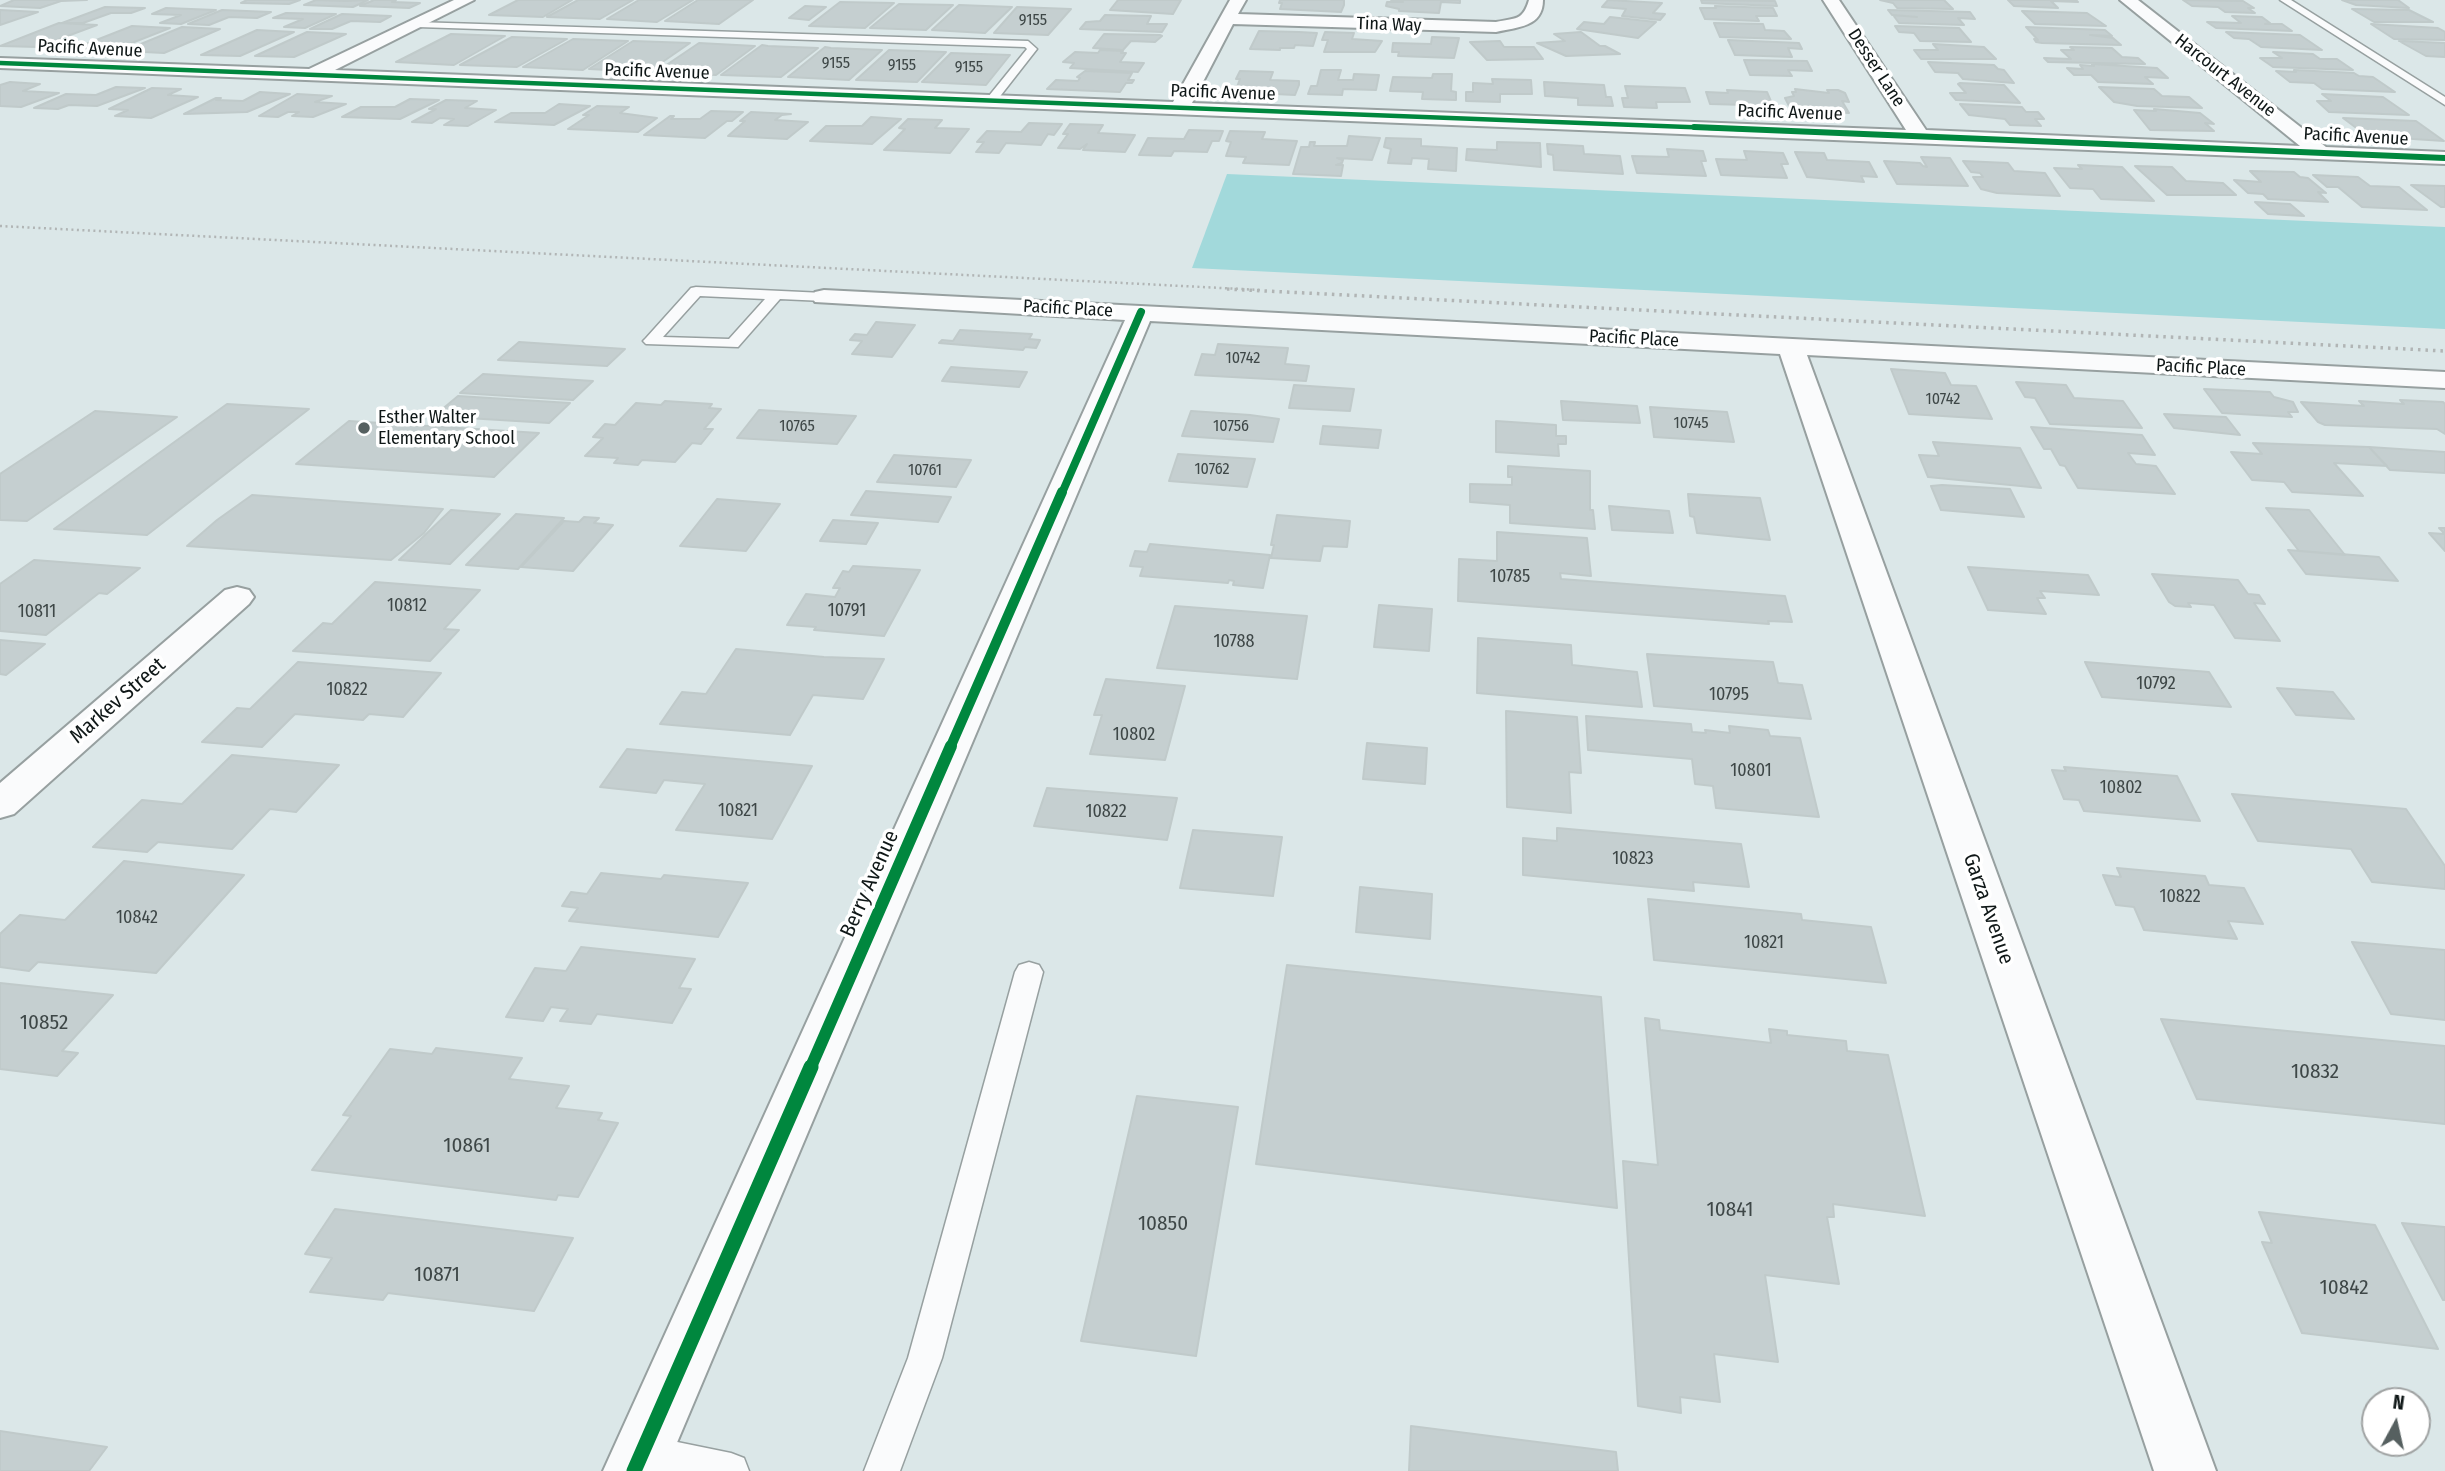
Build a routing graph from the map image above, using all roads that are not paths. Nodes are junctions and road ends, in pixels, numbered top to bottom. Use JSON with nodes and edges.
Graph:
{"nodes":[{"id":1,"x":467,"y":0,"type":"edge"},
{"id":2,"x":1238,"y":0,"type":"edge"},
{"id":3,"x":1831,"y":0,"type":"edge"},
{"id":4,"x":2128,"y":0,"type":"edge"},
{"id":5,"x":2285,"y":0,"type":"edge"},
{"id":6,"x":1536,"y":1,"type":"edge"},
{"id":7,"x":1228,"y":19,"type":"junction"},
{"id":8,"x":418,"y":24,"type":"junction"},
{"id":9,"x":0,"y":63,"type":"edge"},
{"id":10,"x":309,"y":76,"type":"junction"},
{"id":11,"x":990,"y":102,"type":"junction"},
{"id":12,"x":2445,"y":102,"type":"edge"},
{"id":13,"x":1179,"y":109,"type":"junction"},
{"id":14,"x":1920,"y":135,"type":"junction"},
{"id":15,"x":2321,"y":152,"type":"junction"},
{"id":16,"x":2445,"y":158,"type":"edge"},
{"id":17,"x":776,"y":295,"type":"junction"},
{"id":18,"x":824,"y":298,"type":"joint"},
{"id":19,"x":1141,"y":312,"type":"junction"},
{"id":20,"x":1791,"y":347,"type":"junction"},
{"id":21,"x":2445,"y":380,"type":"edge"},
{"id":22,"x":237,"y":597,"type":"dead end"},
{"id":23,"x":0,"y":805,"type":"edge"},
{"id":24,"x":1028,"y":972,"type":"dead end"},
{"id":25,"x":639,"y":1462,"type":"edge"},
{"id":26,"x":731,"y":1471,"type":"edge"},
{"id":27,"x":881,"y":1471,"type":"edge"},
{"id":28,"x":2185,"y":1471,"type":"edge"}],
"edges":[{"from":1,"to":8,"type":"street"},
{"from":2,"to":7,"type":"street"},
{"from":3,"to":14,"type":"street","name":"Desser Lane"},
{"from":4,"to":15,"type":"street","name":"Harcourt Avenue"},
{"from":5,"to":12,"type":"lane"},
{"from":6,"to":7,"type":"street","name":"Tina Way"},
{"from":7,"to":13,"type":"street"},
{"from":8,"to":10,"type":"street"},
{"from":8,"to":11,"type":"lane"},
{"from":9,"to":10,"type":"street","name":"Pacific Avenue"},
{"from":10,"to":11,"type":"street","name":"Pacific Avenue"},
{"from":11,"to":13,"type":"street","name":"Pacific Avenue"},
{"from":13,"to":14,"type":"street","name":"Pacific Avenue"},
{"from":14,"to":15,"type":"street","name":"Pacific Avenue"},
{"from":15,"to":16,"type":"street","name":"Pacific Avenue"},
{"from":17,"to":17,"type":"lane"},
{"from":17,"to":18,"type":"lane"},
{"from":18,"to":19,"type":"street","name":"Pacific Place"},
{"from":19,"to":20,"type":"street","name":"Pacific Place"},
{"from":19,"to":25,"type":"street","name":"Berry Avenue"},
{"from":20,"to":21,"type":"street","name":"Pacific Place"},
{"from":20,"to":28,"type":"street","name":"Garza Avenue"},
{"from":22,"to":23,"type":"street","name":"Markev Street"},
{"from":24,"to":27,"type":"lane"},
{"from":25,"to":26,"type":"lane"}]}
